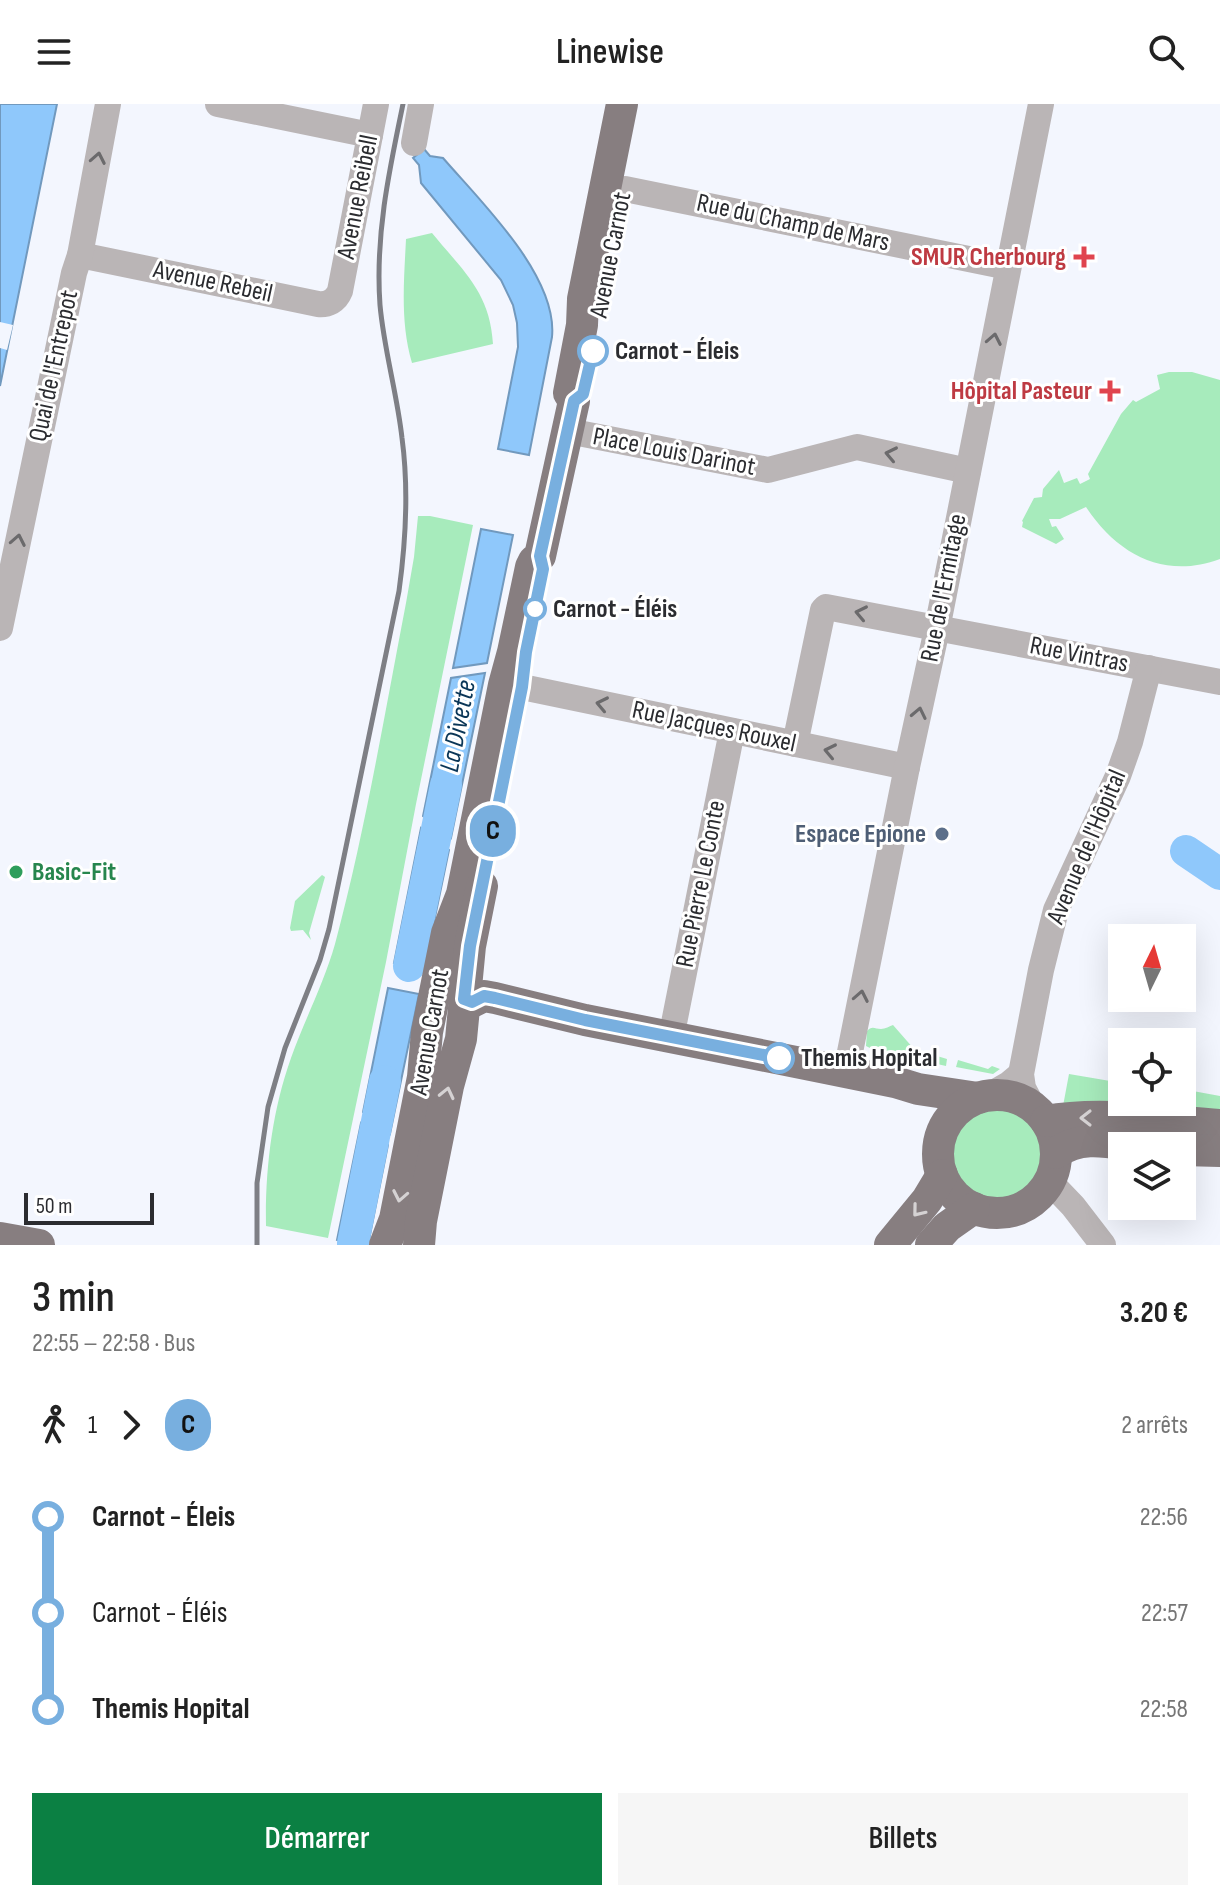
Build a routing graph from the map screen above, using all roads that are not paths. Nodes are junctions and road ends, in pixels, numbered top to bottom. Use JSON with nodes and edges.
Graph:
{"nodes":[{"id":1,"x":108,"y":104,"type":"edge"},
{"id":2,"x":218,"y":104,"type":"edge"},
{"id":3,"x":376,"y":104,"type":"edge"},
{"id":4,"x":421,"y":104,"type":"edge"},
{"id":5,"x":1041,"y":104,"type":"edge"},
{"id":6,"x":622,"y":105,"type":"edge"},
{"id":7,"x":370,"y":135,"type":"junction"},
{"id":8,"x":414,"y":143,"type":"dead end"},
{"id":9,"x":625,"y":189,"type":"junction"},
{"id":10,"x":80,"y":255,"type":"junction"},
{"id":11,"x":1008,"y":267,"type":"junction"},
{"id":12,"x":340,"y":291,"type":"joint"},
{"id":13,"x":571,"y":416,"type":"junction"},
{"id":14,"x":968,"y":471,"type":"junction"},
{"id":15,"x":540,"y":556,"type":"junction"},
{"id":16,"x":0,"y":628,"type":"edge"},
{"id":17,"x":937,"y":629,"type":"junction"},
{"id":18,"x":1149,"y":668,"type":"junction"},
{"id":19,"x":1220,"y":682,"type":"edge"},
{"id":20,"x":522,"y":687,"type":"junction"},
{"id":21,"x":732,"y":731,"type":"junction"},
{"id":22,"x":795,"y":744,"type":"junction"},
{"id":23,"x":907,"y":767,"type":"junction"},
{"id":24,"x":457,"y":997,"type":"junction"},
{"id":25,"x":669,"y":1036,"type":"junction"},
{"id":26,"x":846,"y":1072,"type":"junction"},
{"id":27,"x":1021,"y":1074,"type":"junction"},
{"id":28,"x":918,"y":1089,"type":"junction"},
{"id":29,"x":984,"y":1097,"type":"junction"},
{"id":30,"x":1040,"y":1114,"type":"junction"},
{"id":31,"x":949,"y":1120,"type":"junction"},
{"id":32,"x":1220,"y":1125,"type":"edge"},
{"id":33,"x":1108,"y":1144,"type":"edge"},
{"id":34,"x":1196,"y":1150,"type":"edge"},
{"id":35,"x":1220,"y":1151,"type":"edge"},
{"id":36,"x":1053,"y":1167,"type":"junction"},
{"id":37,"x":942,"y":1175,"type":"junction"},
{"id":38,"x":974,"y":1208,"type":"junction"},
{"id":39,"x":0,"y":1238,"type":"edge"},
{"id":40,"x":39,"y":1245,"type":"edge"},
{"id":41,"x":385,"y":1245,"type":"edge"},
{"id":42,"x":419,"y":1245,"type":"edge"},
{"id":43,"x":890,"y":1245,"type":"edge"},
{"id":44,"x":931,"y":1245,"type":"edge"},
{"id":45,"x":1103,"y":1245,"type":"edge"}],
"edges":[{"from":10,"to":1,"type":"street","name":"Quai de l'Entrepot","one_way":true},
{"from":2,"to":7,"type":"street"},
{"from":3,"to":7,"type":"street","name":"Avenue Reibell"},
{"from":4,"to":8,"type":"street"},
{"from":5,"to":11,"type":"street","name":"Rue de l'Ermitage"},
{"from":6,"to":9,"type":"main road","name":"Avenue Carnot"},
{"from":6,"to":13,"type":"main road","name":"Avenue Carnot"},
{"from":7,"to":12,"type":"street","name":"Avenue Reibell"},
{"from":9,"to":11,"type":"street","name":"Rue du Champ de Mars"},
{"from":9,"to":13,"type":"main road","name":"Avenue Carnot"},
{"from":10,"to":12,"type":"street","name":"Avenue Rebeil"},
{"from":16,"to":10,"type":"street","name":"Quai de l'Entrepot","one_way":true},
{"from":14,"to":11,"type":"street","name":"Rue de l'Ermitage","one_way":true},
{"from":14,"to":13,"type":"street","name":"Place Louis Darinot","one_way":true},
{"from":13,"to":15,"type":"main road","name":"Avenue Carnot"},
{"from":14,"to":17,"type":"street","name":"Rue de l'Ermitage"},
{"from":15,"to":20,"type":"main road"},
{"from":15,"to":24,"type":"main road","name":"Avenue Carnot"},
{"from":17,"to":18,"type":"street","name":"Rue Vintras"},
{"from":17,"to":22,"type":"street","name":"Rue Vintras","one_way":true},
{"from":23,"to":17,"type":"street","name":"Rue de l'Ermitage","one_way":true},
{"from":18,"to":19,"type":"street","name":"Rue Vintras"},
{"from":18,"to":27,"type":"street","name":"Avenue de l'Hôpital"},
{"from":21,"to":20,"type":"street","name":"Rue Jacques Rouxel","one_way":true},
{"from":20,"to":24,"type":"main road"},
{"from":21,"to":22,"type":"street","name":"Rue Jacques Rouxel"},
{"from":21,"to":25,"type":"street","name":"Rue Pierre Le Conte"},
{"from":23,"to":22,"type":"street","name":"Rue Jacques Rouxel","one_way":true},
{"from":26,"to":23,"type":"street","name":"Rue de l'Ermitage","one_way":true},
{"from":24,"to":25,"type":"main road"},
{"from":24,"to":41,"type":"main road","name":"Avenue Carnot","one_way":true},
{"from":42,"to":24,"type":"main road","one_way":true},
{"from":25,"to":26,"type":"main road"},
{"from":26,"to":28,"type":"main road"},
{"from":27,"to":29,"type":"street"},
{"from":27,"to":30,"type":"street"},
{"from":28,"to":29,"type":"main road"},
{"from":28,"to":31,"type":"main road"},
{"from":29,"to":30,"type":"main road"},
{"from":29,"to":31,"type":"main road"},
{"from":32,"to":30,"type":"main road","one_way":true},
{"from":30,"to":36,"type":"main road"},
{"from":31,"to":37,"type":"main road"},
{"from":33,"to":36,"type":"main road"},
{"from":34,"to":35,"type":"main road"},
{"from":36,"to":38,"type":"main road"},
{"from":36,"to":45,"type":"street"},
{"from":37,"to":38,"type":"main road"},
{"from":37,"to":43,"type":"main road","one_way":true},
{"from":38,"to":44,"type":"main road"},
{"from":39,"to":40,"type":"main road"}]}
